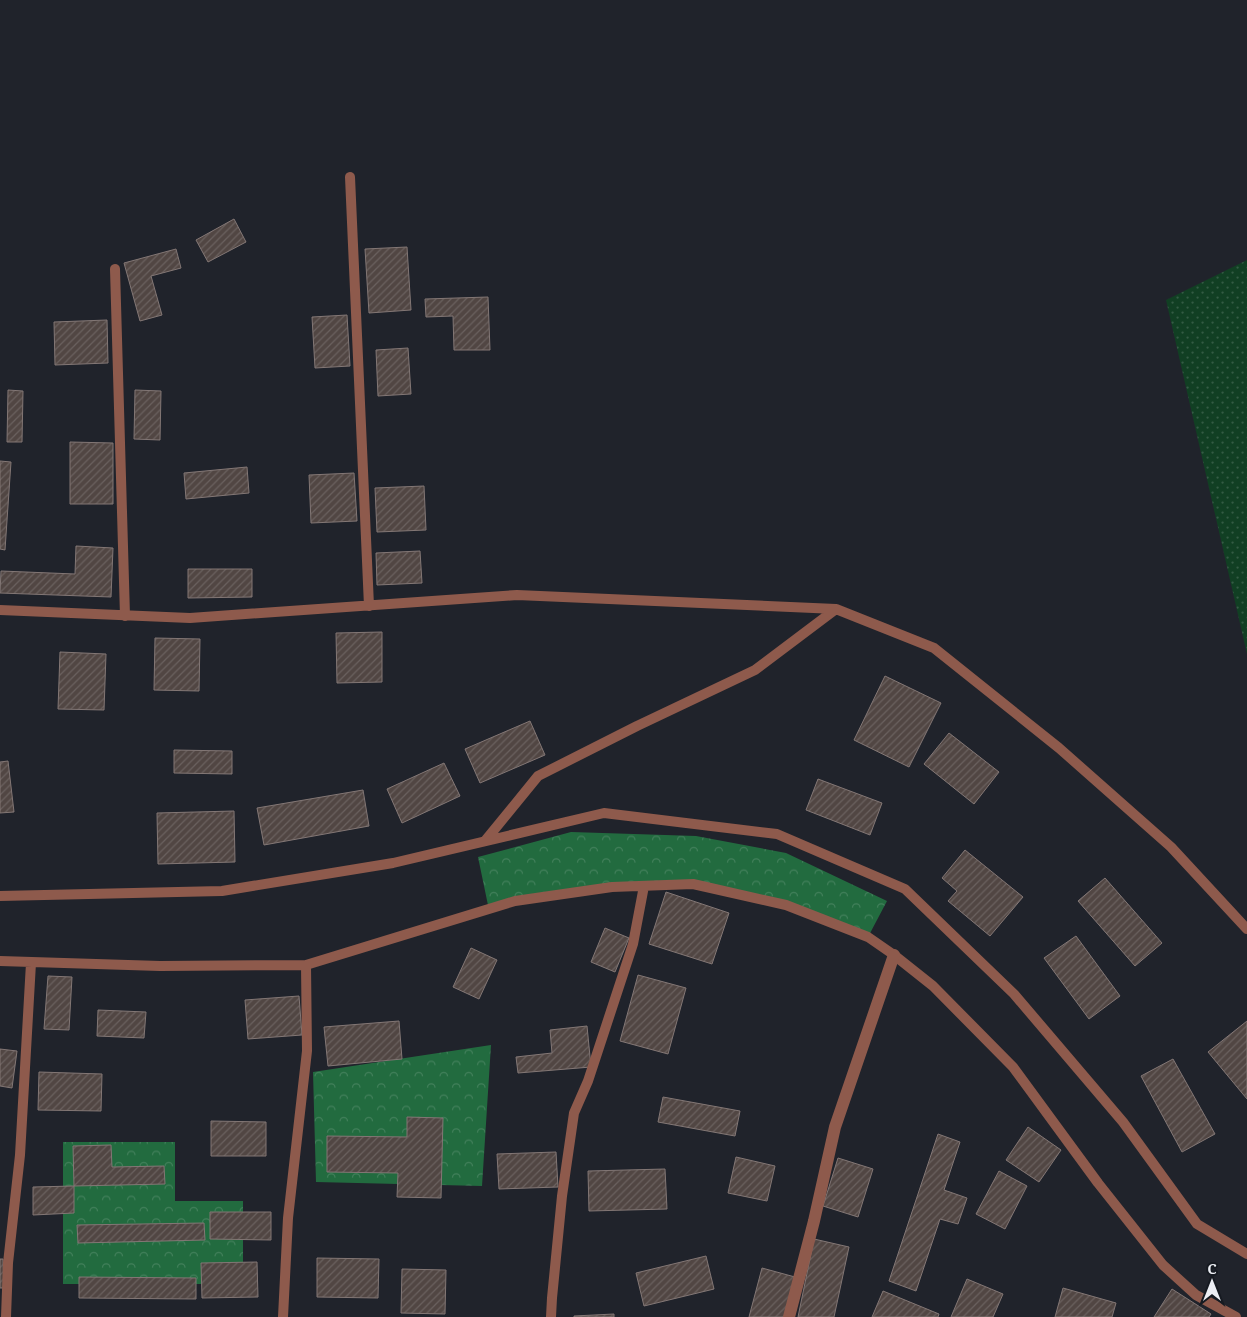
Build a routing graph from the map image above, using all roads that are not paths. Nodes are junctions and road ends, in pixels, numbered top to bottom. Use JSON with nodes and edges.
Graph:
{"nodes":[{"id":1,"x":350,"y":177,"type":"dead end"},
{"id":2,"x":115,"y":270,"type":"dead end"},
{"id":3,"x":369,"y":606,"type":"junction"},
{"id":4,"x":836,"y":609,"type":"junction"},
{"id":5,"x":0,"y":610,"type":"edge"},
{"id":6,"x":125,"y":616,"type":"junction"},
{"id":7,"x":485,"y":841,"type":"junction"},
{"id":8,"x":644,"y":886,"type":"junction"},
{"id":9,"x":0,"y":896,"type":"edge"},
{"id":10,"x":1247,"y":930,"type":"edge"},
{"id":11,"x":894,"y":955,"type":"junction"},
{"id":12,"x":0,"y":961,"type":"edge"},
{"id":13,"x":31,"y":963,"type":"junction"},
{"id":14,"x":306,"y":965,"type":"junction"},
{"id":15,"x":1247,"y":1254,"type":"edge"},
{"id":16,"x":6,"y":1317,"type":"edge"},
{"id":17,"x":283,"y":1317,"type":"edge"},
{"id":18,"x":551,"y":1317,"type":"edge"},
{"id":19,"x":789,"y":1317,"type":"edge"},
{"id":20,"x":1236,"y":1317,"type":"edge"}],
"edges":[{"from":1,"to":3,"type":"lane"},
{"from":2,"to":6,"type":"lane"},
{"from":3,"to":4,"type":"lane"},
{"from":3,"to":6,"type":"lane"},
{"from":4,"to":7,"type":"lane"},
{"from":4,"to":10,"type":"lane"},
{"from":5,"to":6,"type":"lane"},
{"from":7,"to":9,"type":"lane"},
{"from":7,"to":15,"type":"lane"},
{"from":8,"to":11,"type":"lane"},
{"from":8,"to":14,"type":"lane"},
{"from":8,"to":18,"type":"lane"},
{"from":11,"to":19,"type":"street"},
{"from":11,"to":20,"type":"lane"},
{"from":12,"to":13,"type":"lane"},
{"from":13,"to":14,"type":"lane"},
{"from":13,"to":16,"type":"lane"},
{"from":14,"to":17,"type":"lane"}]}
